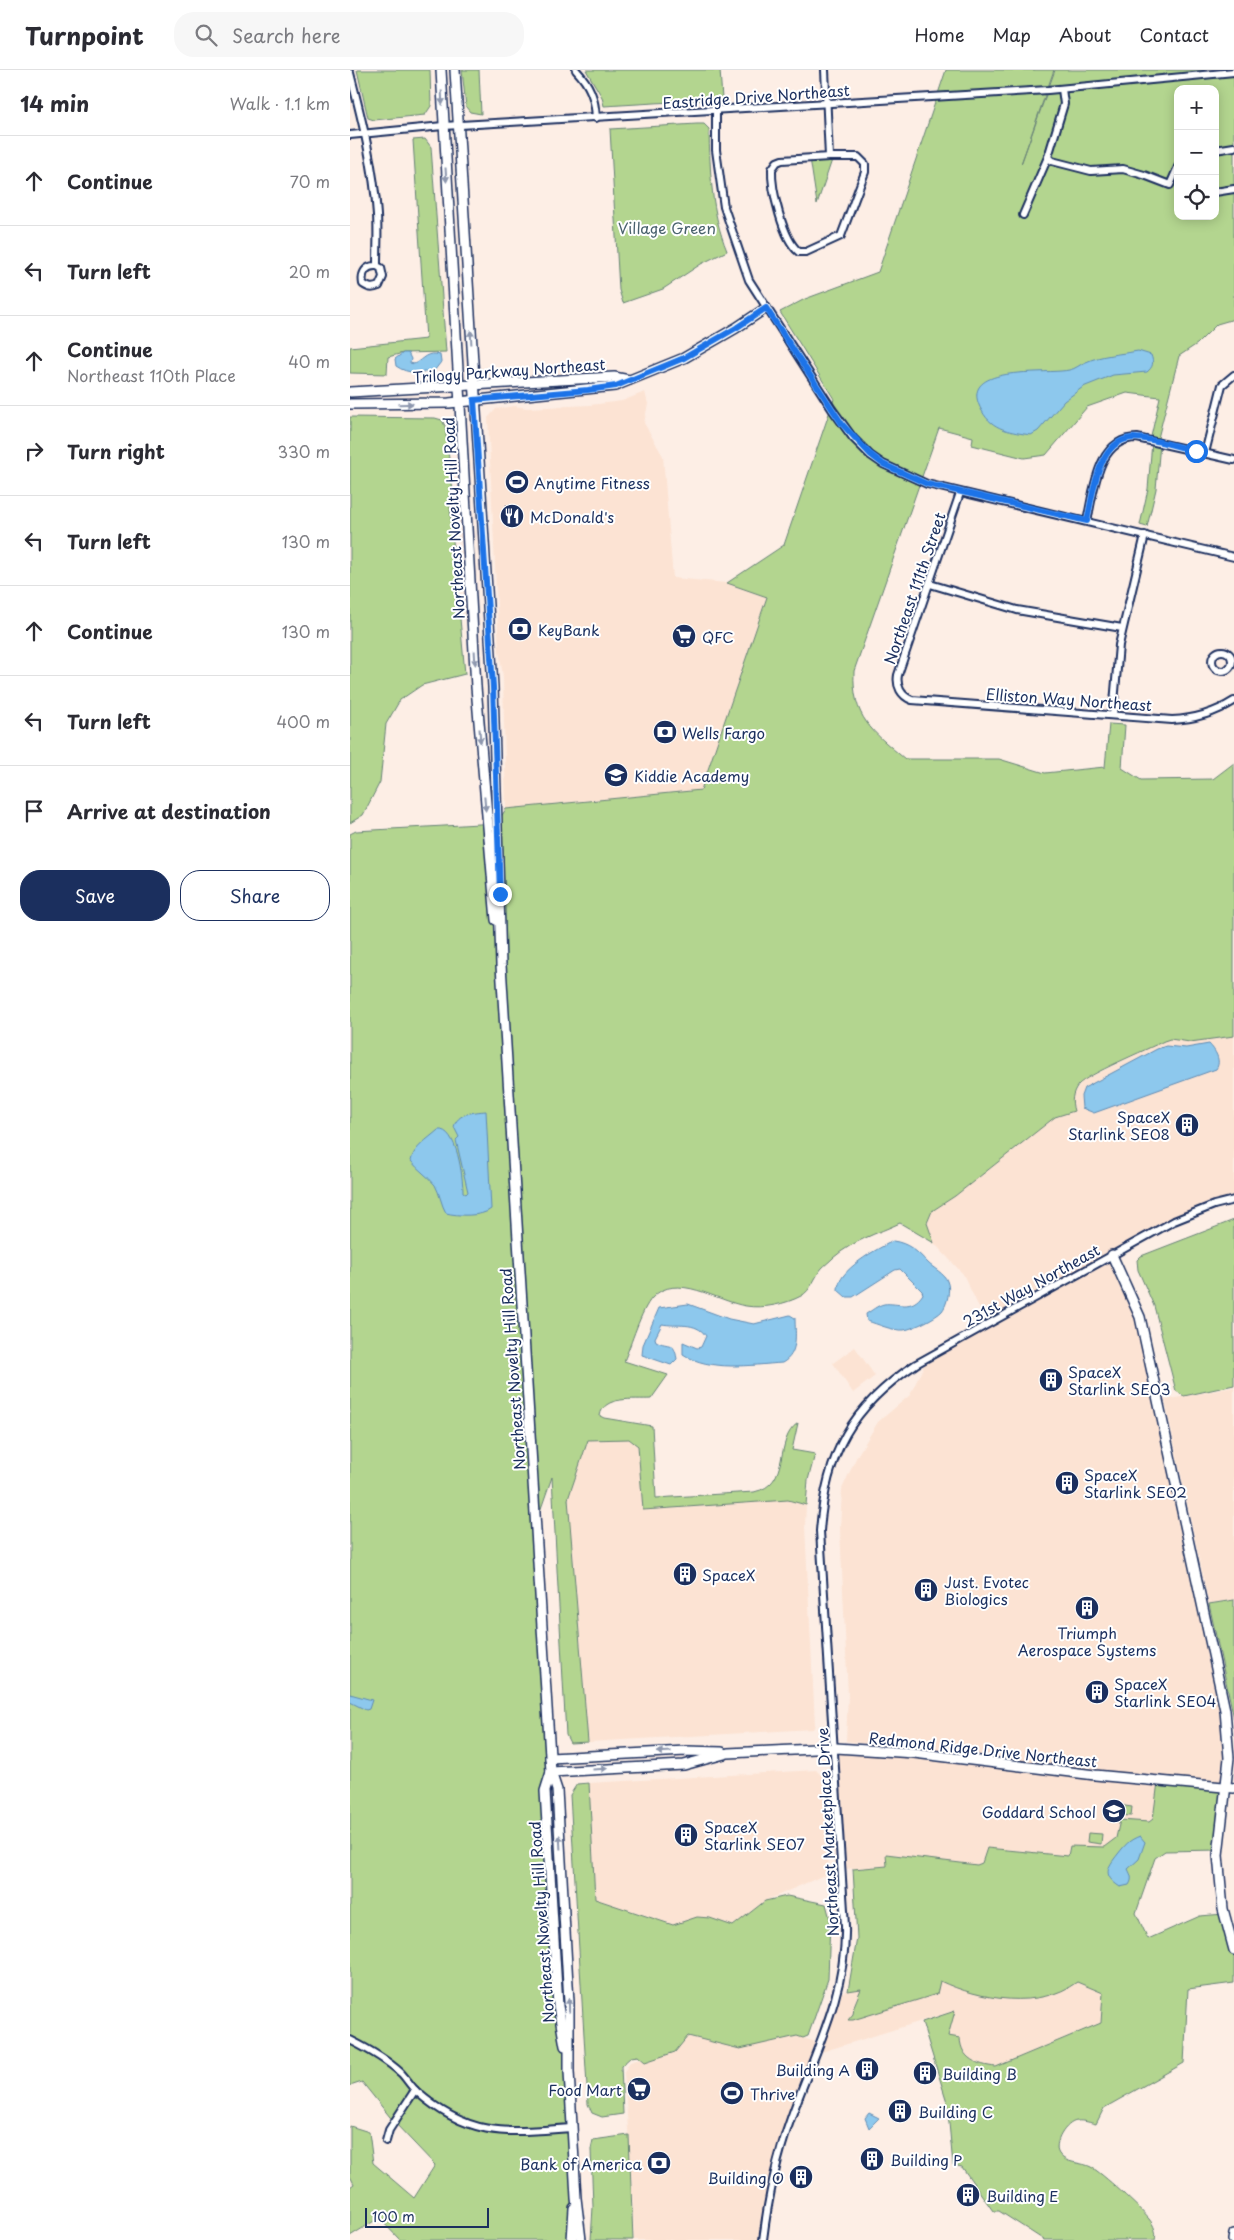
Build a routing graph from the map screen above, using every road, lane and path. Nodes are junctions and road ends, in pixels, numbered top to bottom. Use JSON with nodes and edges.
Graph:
{"nodes":[{"id":1,"x":441,"y":70,"type":"edge"},
{"id":2,"x":455,"y":70,"type":"edge"},
{"id":3,"x":576,"y":70,"type":"edge"},
{"id":4,"x":825,"y":70,"type":"edge"},
{"id":5,"x":1234,"y":72,"type":"edge"},
{"id":6,"x":350,"y":74,"type":"edge"},
{"id":7,"x":1062,"y":89,"type":"junction"},
{"id":8,"x":827,"y":104,"type":"junction"},
{"id":9,"x":716,"y":111,"type":"junction"},
{"id":10,"x":596,"y":118,"type":"junction"},
{"id":11,"x":443,"y":126,"type":"junction"},
{"id":12,"x":459,"y":126,"type":"junction"},
{"id":13,"x":364,"y":132,"type":"junction"},
{"id":14,"x":350,"y":134,"type":"edge"},
{"id":15,"x":1234,"y":147,"type":"edge"},
{"id":16,"x":1219,"y":149,"type":"edge"},
{"id":17,"x":829,"y":157,"type":"junction"},
{"id":18,"x":1048,"y":157,"type":"junction"},
{"id":19,"x":1175,"y":175,"type":"edge"},
{"id":20,"x":1170,"y":186,"type":"junction"},
{"id":21,"x":1174,"y":187,"type":"edge"},
{"id":22,"x":1234,"y":189,"type":"edge"},
{"id":23,"x":1219,"y":191,"type":"edge"},
{"id":24,"x":1023,"y":215,"type":"dead end"},
{"id":25,"x":378,"y":266,"type":"dead end"},
{"id":26,"x":766,"y":308,"type":"junction"},
{"id":27,"x":1232,"y":376,"type":"edge"},
{"id":28,"x":629,"y":380,"type":"junction"},
{"id":29,"x":474,"y":386,"type":"junction"},
{"id":30,"x":460,"y":387,"type":"junction"},
{"id":31,"x":350,"y":392,"type":"edge"},
{"id":32,"x":474,"y":400,"type":"junction"},
{"id":33,"x":461,"y":401,"type":"junction"},
{"id":34,"x":350,"y":404,"type":"edge"},
{"id":35,"x":1204,"y":453,"type":"junction"},
{"id":36,"x":1234,"y":460,"type":"edge"},
{"id":37,"x":960,"y":493,"type":"junction"},
{"id":38,"x":1087,"y":521,"type":"junction"},
{"id":39,"x":1145,"y":536,"type":"junction"},
{"id":40,"x":1234,"y":557,"type":"edge"},
{"id":41,"x":930,"y":584,"type":"junction"},
{"id":42,"x":1122,"y":628,"type":"junction"},
{"id":43,"x":1229,"y":668,"type":"dead end"},
{"id":44,"x":1234,"y":675,"type":"edge"},
{"id":45,"x":901,"y":691,"type":"joint"},
{"id":46,"x":1234,"y":701,"type":"edge"},
{"id":47,"x":1114,"y":715,"type":"junction"},
{"id":48,"x":501,"y":965,"type":"junction"},
{"id":49,"x":1234,"y":1200,"type":"edge"},
{"id":50,"x":1112,"y":1255,"type":"junction"},
{"id":51,"x":856,"y":1418,"type":"joint"},
{"id":52,"x":836,"y":1748,"type":"junction"},
{"id":53,"x":728,"y":1753,"type":"junction"},
{"id":54,"x":550,"y":1758,"type":"junction"},
{"id":55,"x":551,"y":1772,"type":"junction"},
{"id":56,"x":1230,"y":1787,"type":"edge"},
{"id":57,"x":1234,"y":1950,"type":"edge"},
{"id":58,"x":350,"y":2040,"type":"edge"},
{"id":59,"x":415,"y":2090,"type":"junction"},
{"id":60,"x":572,"y":2128,"type":"junction"},
{"id":61,"x":386,"y":2140,"type":"dead end"},
{"id":62,"x":576,"y":2198,"type":"junction"},
{"id":63,"x":1234,"y":2234,"type":"edge"},
{"id":64,"x":572,"y":2240,"type":"edge"},
{"id":65,"x":581,"y":2240,"type":"edge"},
{"id":66,"x":763,"y":2240,"type":"edge"},
{"id":67,"x":1233,"y":2240,"type":"edge"}],
"edges":[{"from":1,"to":11,"type":"main road","name":"Northeast Novelty Hill Road","one_way":true},
{"from":2,"to":12,"type":"main road","name":"Northeast Novelty Hill Road"},
{"from":3,"to":10,"type":"street"},
{"from":4,"to":8,"type":"street"},
{"from":5,"to":7,"type":"street","name":"Eastridge Drive Northeast"},
{"from":6,"to":13,"type":"street"},
{"from":7,"to":8,"type":"street","name":"Eastridge Drive Northeast"},
{"from":7,"to":18,"type":"street"},
{"from":8,"to":9,"type":"street","name":"Eastridge Drive Northeast"},
{"from":8,"to":17,"type":"street"},
{"from":9,"to":10,"type":"street","name":"Eastridge Drive Northeast"},
{"from":9,"to":26,"type":"street"},
{"from":10,"to":12,"type":"street","name":"Eastridge Drive Northeast"},
{"from":11,"to":12,"type":"street","name":"Eastridge Drive Northeast"},
{"from":11,"to":13,"type":"street","name":"Eastridge Drive Northeast"},
{"from":11,"to":30,"type":"main road","name":"Northeast Novelty Hill Road","one_way":true},
{"from":29,"to":12,"type":"main road","name":"Northeast Novelty Hill Road","one_way":true},
{"from":13,"to":14,"type":"street","name":"Eastridge Drive Northeast"},
{"from":13,"to":25,"type":"street"},
{"from":15,"to":16,"type":"street"},
{"from":17,"to":17,"type":"street"},
{"from":18,"to":20,"type":"street"},
{"from":18,"to":24,"type":"street"},
{"from":19,"to":20,"type":"street"},
{"from":20,"to":21,"type":"street"},
{"from":22,"to":23,"type":"street"},
{"from":26,"to":28,"type":"main road"},
{"from":26,"to":37,"type":"street"},
{"from":27,"to":35,"type":"street"},
{"from":28,"to":29,"type":"main road","name":"Trilogy Parkway Northeast"},
{"from":28,"to":32,"type":"main road","name":"Trilogy Parkway Northeast"},
{"from":29,"to":30,"type":"main road","name":"Trilogy Parkway Northeast"},
{"from":29,"to":32,"type":"main road","name":"Northeast Novelty Hill Road"},
{"from":30,"to":31,"type":"main road","name":"Trilogy Parkway Northeast"},
{"from":30,"to":33,"type":"main road","name":"Northeast Novelty Hill Road"},
{"from":32,"to":33,"type":"main road","name":"Trilogy Parkway Northeast"},
{"from":32,"to":48,"type":"main road","name":"Northeast Novelty Hill Road"},
{"from":34,"to":33,"type":"main road","name":"Trilogy Parkway Northeast","one_way":true},
{"from":33,"to":48,"type":"main road","name":"Northeast Novelty Hill Road","one_way":true},
{"from":35,"to":36,"type":"street"},
{"from":35,"to":38,"type":"street"},
{"from":37,"to":38,"type":"street"},
{"from":37,"to":41,"type":"street","name":"Northeast 111th Street"},
{"from":38,"to":39,"type":"street"},
{"from":39,"to":40,"type":"street"},
{"from":39,"to":42,"type":"street"},
{"from":41,"to":42,"type":"street"},
{"from":41,"to":45,"type":"street","name":"Northeast 111th Street"},
{"from":42,"to":47,"type":"street"},
{"from":43,"to":44,"type":"street"},
{"from":45,"to":47,"type":"street","name":"Elliston Way Northeast"},
{"from":46,"to":47,"type":"street","name":"Elliston Way Northeast"},
{"from":48,"to":54,"type":"main road","name":"Northeast Novelty Hill Road"},
{"from":49,"to":50,"type":"street","name":"231st Way Northeast"},
{"from":50,"to":51,"type":"street","name":"231st Way Northeast"},
{"from":50,"to":56,"type":"main road"},
{"from":51,"to":52,"type":"street","name":"Northeast Marketplace Drive"},
{"from":52,"to":53,"type":"main road","name":"Redmond Ridge Drive Northeast"},
{"from":52,"to":56,"type":"main road","name":"Redmond Ridge Drive Northeast"},
{"from":52,"to":66,"type":"street","name":"Northeast Marketplace Drive"},
{"from":53,"to":54,"type":"main road","name":"Redmond Ridge Drive Northeast","one_way":true},
{"from":55,"to":53,"type":"main road","name":"Redmond Ridge Drive Northeast","one_way":true},
{"from":54,"to":55,"type":"main road","name":"Northeast Novelty Hill Road"},
{"from":55,"to":60,"type":"main road","name":"Northeast Novelty Hill Road"},
{"from":56,"to":57,"type":"main road"},
{"from":58,"to":59,"type":"street"},
{"from":59,"to":60,"type":"street"},
{"from":59,"to":61,"type":"street"},
{"from":60,"to":62,"type":"main road","name":"Northeast Novelty Hill Road"},
{"from":62,"to":64,"type":"main road","name":"Northeast Novelty Hill Road"},
{"from":62,"to":65,"type":"main road","name":"Northeast Novelty Hill Road"},
{"from":63,"to":67,"type":"main road"}]}
